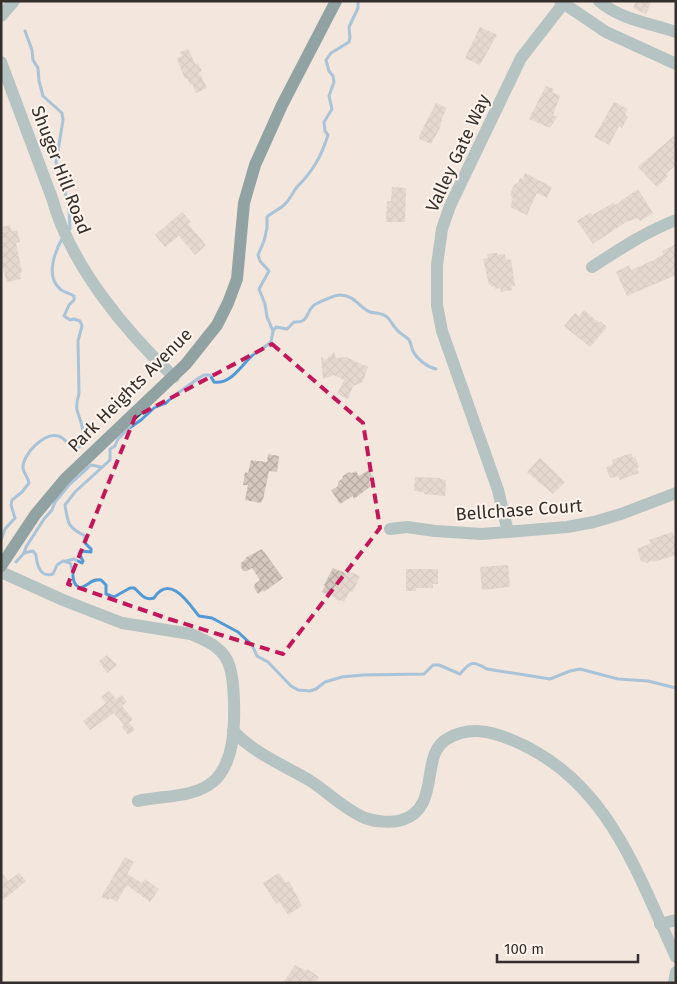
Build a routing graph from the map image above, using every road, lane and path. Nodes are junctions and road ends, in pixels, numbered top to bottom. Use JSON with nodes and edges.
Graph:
{"nodes":[{"id":1,"x":14,"y":1,"type":"edge"},
{"id":2,"x":336,"y":1,"type":"edge"},
{"id":3,"x":599,"y":1,"type":"edge"},
{"id":4,"x":561,"y":3,"type":"edge"},
{"id":5,"x":1,"y":16,"type":"edge"},
{"id":6,"x":676,"y":32,"type":"edge"},
{"id":7,"x":1,"y":62,"type":"edge"},
{"id":8,"x":676,"y":64,"type":"edge"},
{"id":9,"x":676,"y":220,"type":"edge"},
{"id":10,"x":592,"y":267,"type":"dead end"},
{"id":11,"x":174,"y":377,"type":"junction"},
{"id":12,"x":676,"y":493,"type":"edge"},
{"id":13,"x":390,"y":529,"type":"dead end"},
{"id":14,"x":508,"y":532,"type":"junction"},
{"id":15,"x":1,"y":566,"type":"edge"},
{"id":16,"x":1,"y":572,"type":"edge"},
{"id":17,"x":233,"y":731,"type":"junction"},
{"id":18,"x":138,"y":801,"type":"dead end"},
{"id":19,"x":676,"y":920,"type":"edge"},
{"id":20,"x":660,"y":924,"type":"junction"},
{"id":21,"x":676,"y":957,"type":"edge"},
{"id":22,"x":676,"y":972,"type":"edge"},
{"id":23,"x":674,"y":983,"type":"edge"}],
"edges":[{"from":1,"to":5,"type":"street"},
{"from":2,"to":11,"type":"main road","name":"Park Heights Avenue"},
{"from":3,"to":6,"type":"street"},
{"from":4,"to":8,"type":"street"},
{"from":4,"to":14,"type":"street","name":"Valley Gate Way"},
{"from":7,"to":11,"type":"street","name":"Shuger Hill Road"},
{"from":9,"to":10,"type":"street"},
{"from":11,"to":15,"type":"main road","name":"Park Heights Avenue"},
{"from":12,"to":14,"type":"street","name":"Bellchase Court"},
{"from":13,"to":14,"type":"street","name":"Bellchase Court"},
{"from":16,"to":17,"type":"street"},
{"from":17,"to":18,"type":"street"},
{"from":17,"to":20,"type":"street"},
{"from":19,"to":20,"type":"street"},
{"from":20,"to":21,"type":"street"},
{"from":22,"to":23,"type":"street"}]}
